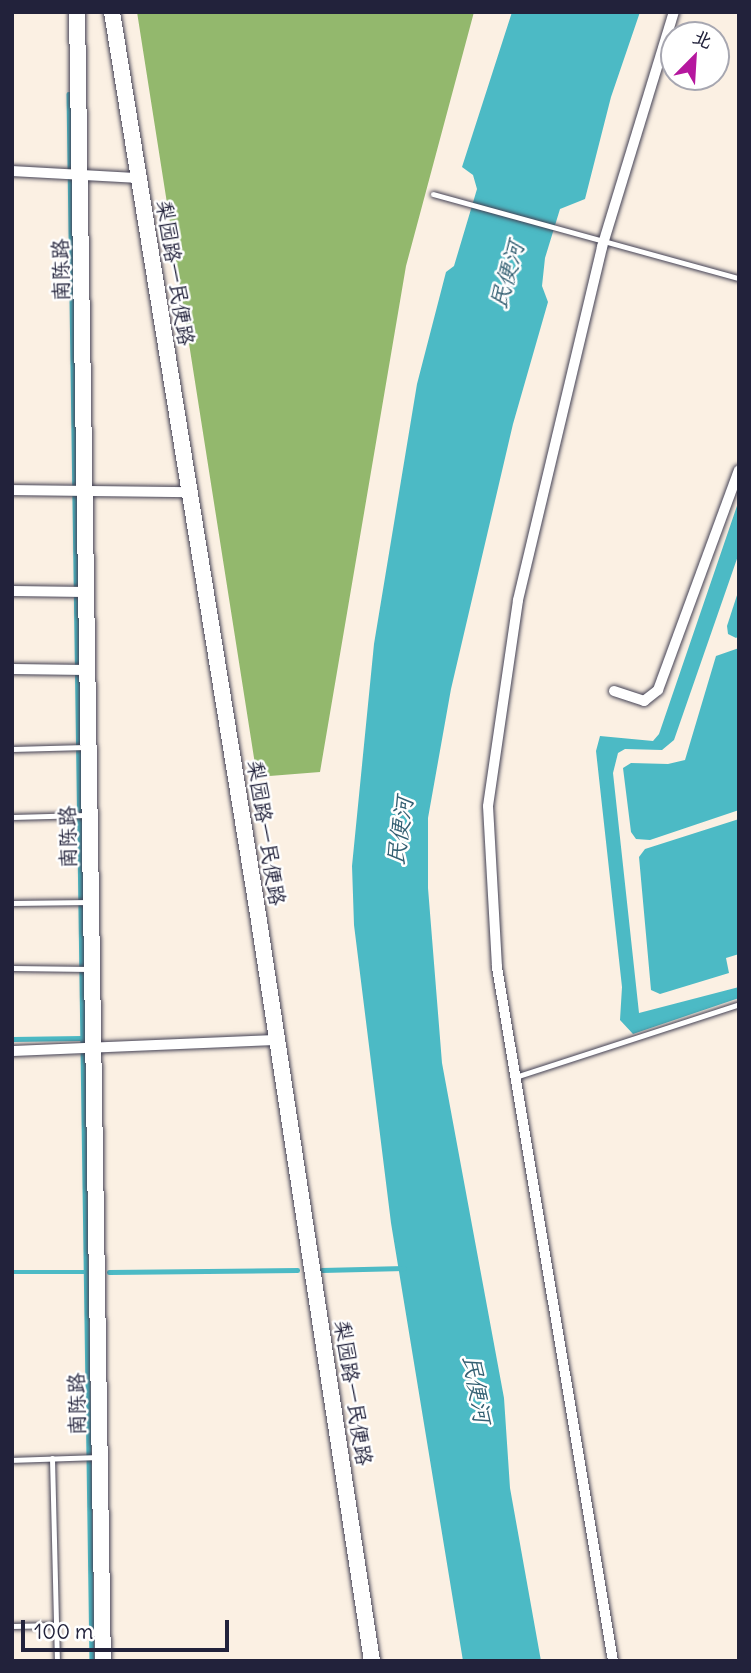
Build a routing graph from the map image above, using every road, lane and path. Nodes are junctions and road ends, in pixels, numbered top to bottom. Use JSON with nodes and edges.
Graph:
{"nodes":[{"id":1,"x":77,"y":12,"type":"edge"},
{"id":2,"x":113,"y":12,"type":"edge"},
{"id":3,"x":674,"y":12,"type":"edge"},
{"id":4,"x":12,"y":170,"type":"edge"},
{"id":5,"x":73,"y":176,"type":"junction"},
{"id":6,"x":139,"y":178,"type":"junction"},
{"id":7,"x":433,"y":194,"type":"dead end"},
{"id":8,"x":603,"y":242,"type":"junction"},
{"id":9,"x":739,"y":278,"type":"edge"},
{"id":10,"x":739,"y":470,"type":"edge"},
{"id":11,"x":12,"y":490,"type":"edge"},
{"id":12,"x":188,"y":492,"type":"junction"},
{"id":13,"x":78,"y":493,"type":"junction"},
{"id":14,"x":12,"y":591,"type":"edge"},
{"id":15,"x":79,"y":592,"type":"junction"},
{"id":16,"x":12,"y":669,"type":"edge"},
{"id":17,"x":80,"y":670,"type":"junction"},
{"id":18,"x":614,"y":691,"type":"dead end"},
{"id":19,"x":81,"y":748,"type":"junction"},
{"id":20,"x":12,"y":749,"type":"edge"},
{"id":21,"x":82,"y":815,"type":"junction"},
{"id":22,"x":12,"y":817,"type":"edge"},
{"id":23,"x":83,"y":902,"type":"junction"},
{"id":24,"x":12,"y":903,"type":"edge"},
{"id":25,"x":12,"y":968,"type":"edge"},
{"id":26,"x":85,"y":969,"type":"junction"},
{"id":27,"x":739,"y":1004,"type":"edge"},
{"id":28,"x":276,"y":1040,"type":"junction"},
{"id":29,"x":86,"y":1050,"type":"junction"},
{"id":30,"x":12,"y":1051,"type":"edge"},
{"id":31,"x":518,"y":1076,"type":"junction"},
{"id":32,"x":92,"y":1457,"type":"junction"},
{"id":33,"x":52,"y":1458,"type":"junction"},
{"id":34,"x":12,"y":1460,"type":"edge"},
{"id":35,"x":56,"y":1625,"type":"junction"},
{"id":36,"x":12,"y":1626,"type":"edge"},
{"id":37,"x":57,"y":1661,"type":"edge"},
{"id":38,"x":103,"y":1661,"type":"edge"},
{"id":39,"x":372,"y":1661,"type":"edge"},
{"id":40,"x":613,"y":1661,"type":"edge"}],
"edges":[{"from":1,"to":5,"type":"main road","name":"南陈路"},
{"from":2,"to":6,"type":"main road","name":"梨园路一民便路"},
{"from":3,"to":8,"type":"street"},
{"from":4,"to":5,"type":"street"},
{"from":5,"to":6,"type":"street"},
{"from":5,"to":13,"type":"main road","name":"南陈路"},
{"from":6,"to":12,"type":"main road","name":"梨园路一民便路"},
{"from":7,"to":8,"type":"lane"},
{"from":8,"to":9,"type":"lane"},
{"from":8,"to":31,"type":"street"},
{"from":10,"to":18,"type":"street"},
{"from":11,"to":13,"type":"street"},
{"from":12,"to":13,"type":"street"},
{"from":12,"to":28,"type":"main road","name":"梨园路一民便路"},
{"from":13,"to":15,"type":"main road","name":"南陈路"},
{"from":14,"to":15,"type":"street"},
{"from":15,"to":17,"type":"main road","name":"南陈路"},
{"from":16,"to":17,"type":"street"},
{"from":17,"to":19,"type":"main road","name":"南陈路"},
{"from":19,"to":20,"type":"lane"},
{"from":19,"to":21,"type":"main road","name":"南陈路"},
{"from":21,"to":22,"type":"lane"},
{"from":21,"to":23,"type":"main road","name":"南陈路"},
{"from":23,"to":24,"type":"lane"},
{"from":23,"to":26,"type":"main road","name":"南陈路"},
{"from":25,"to":26,"type":"lane"},
{"from":26,"to":29,"type":"main road","name":"南陈路"},
{"from":27,"to":31,"type":"lane"},
{"from":28,"to":29,"type":"street"},
{"from":28,"to":39,"type":"main road","name":"梨园路一民便路"},
{"from":29,"to":30,"type":"street"},
{"from":29,"to":32,"type":"main road","name":"南陈路"},
{"from":31,"to":40,"type":"street"},
{"from":32,"to":33,"type":"lane"},
{"from":32,"to":38,"type":"main road","name":"南陈路"},
{"from":33,"to":34,"type":"lane"},
{"from":33,"to":35,"type":"lane"},
{"from":35,"to":36,"type":"lane"},
{"from":35,"to":37,"type":"lane"}]}
